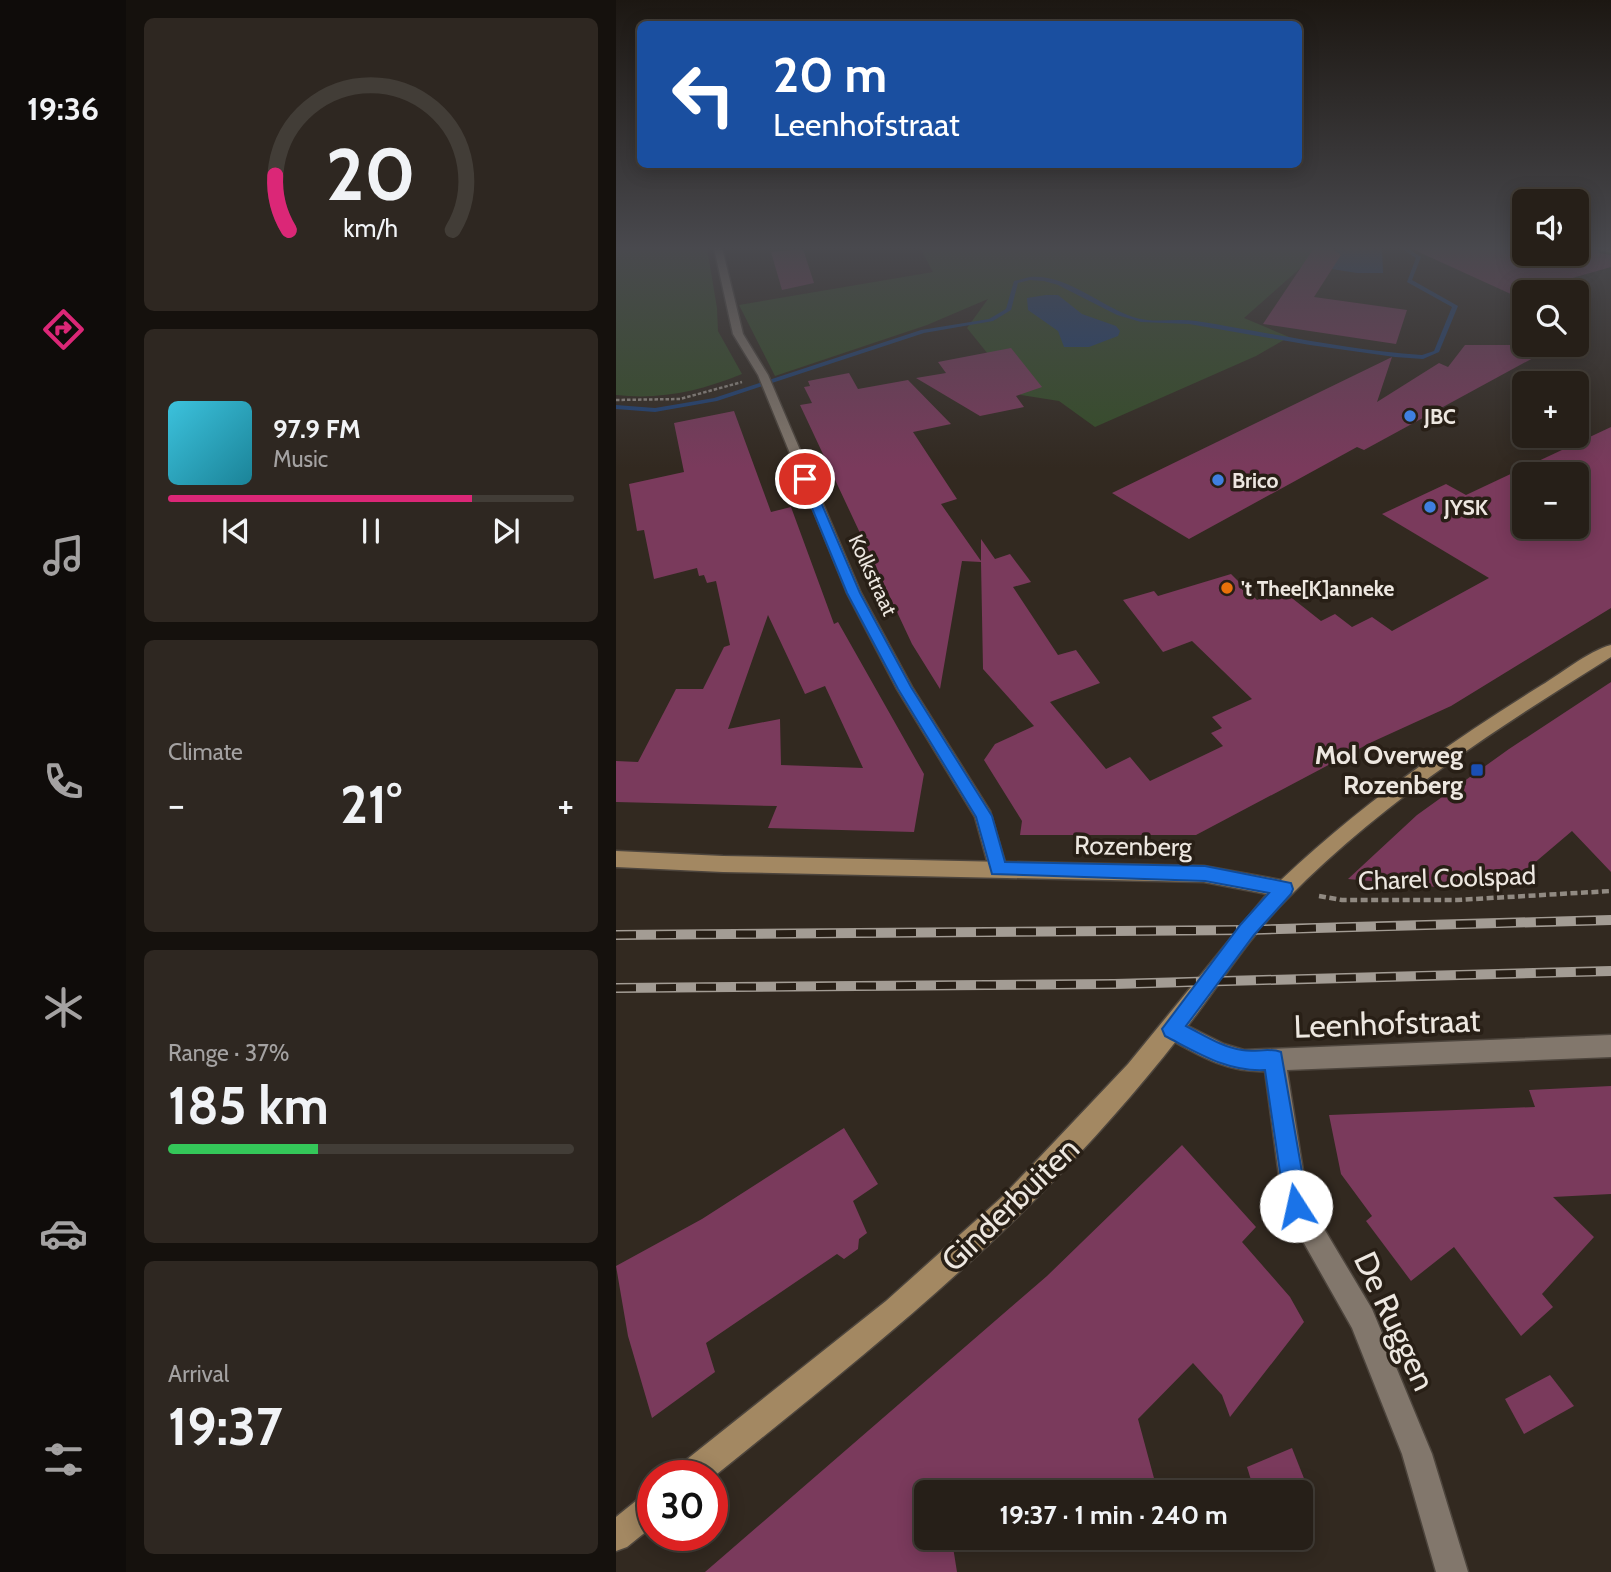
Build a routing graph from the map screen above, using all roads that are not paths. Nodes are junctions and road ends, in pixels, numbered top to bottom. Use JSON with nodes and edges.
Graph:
{"nodes":[{"id":1,"x":735,"y":321,"type":"edge"},
{"id":2,"x":1611,"y":650,"type":"edge"},
{"id":3,"x":616,"y":859,"type":"edge"},
{"id":4,"x":998,"y":869,"type":"junction"},
{"id":5,"x":1285,"y":889,"type":"junction"},
{"id":6,"x":1172,"y":1029,"type":"junction"},
{"id":7,"x":1611,"y":1046,"type":"edge"},
{"id":8,"x":1274,"y":1059,"type":"junction"},
{"id":9,"x":710,"y":1460,"type":"edge"},
{"id":10,"x":637,"y":1520,"type":"edge"},
{"id":11,"x":616,"y":1536,"type":"edge"},
{"id":12,"x":1452,"y":1572,"type":"edge"}],
"edges":[{"from":1,"to":4,"type":"street","name":"Kolkstraat"},
{"from":2,"to":5,"type":"main road"},
{"from":3,"to":4,"type":"main road","name":"Rozenberg"},
{"from":4,"to":5,"type":"main road","name":"Rozenberg"},
{"from":5,"to":6,"type":"main road","name":"Ginderbuiten"},
{"from":6,"to":8,"type":"street","name":"Leenhofstraat"},
{"from":6,"to":9,"type":"main road","name":"Ginderbuiten"},
{"from":7,"to":8,"type":"street","name":"Leenhofstraat"},
{"from":8,"to":12,"type":"street","name":"De Ruggen"},
{"from":10,"to":11,"type":"main road"}]}
